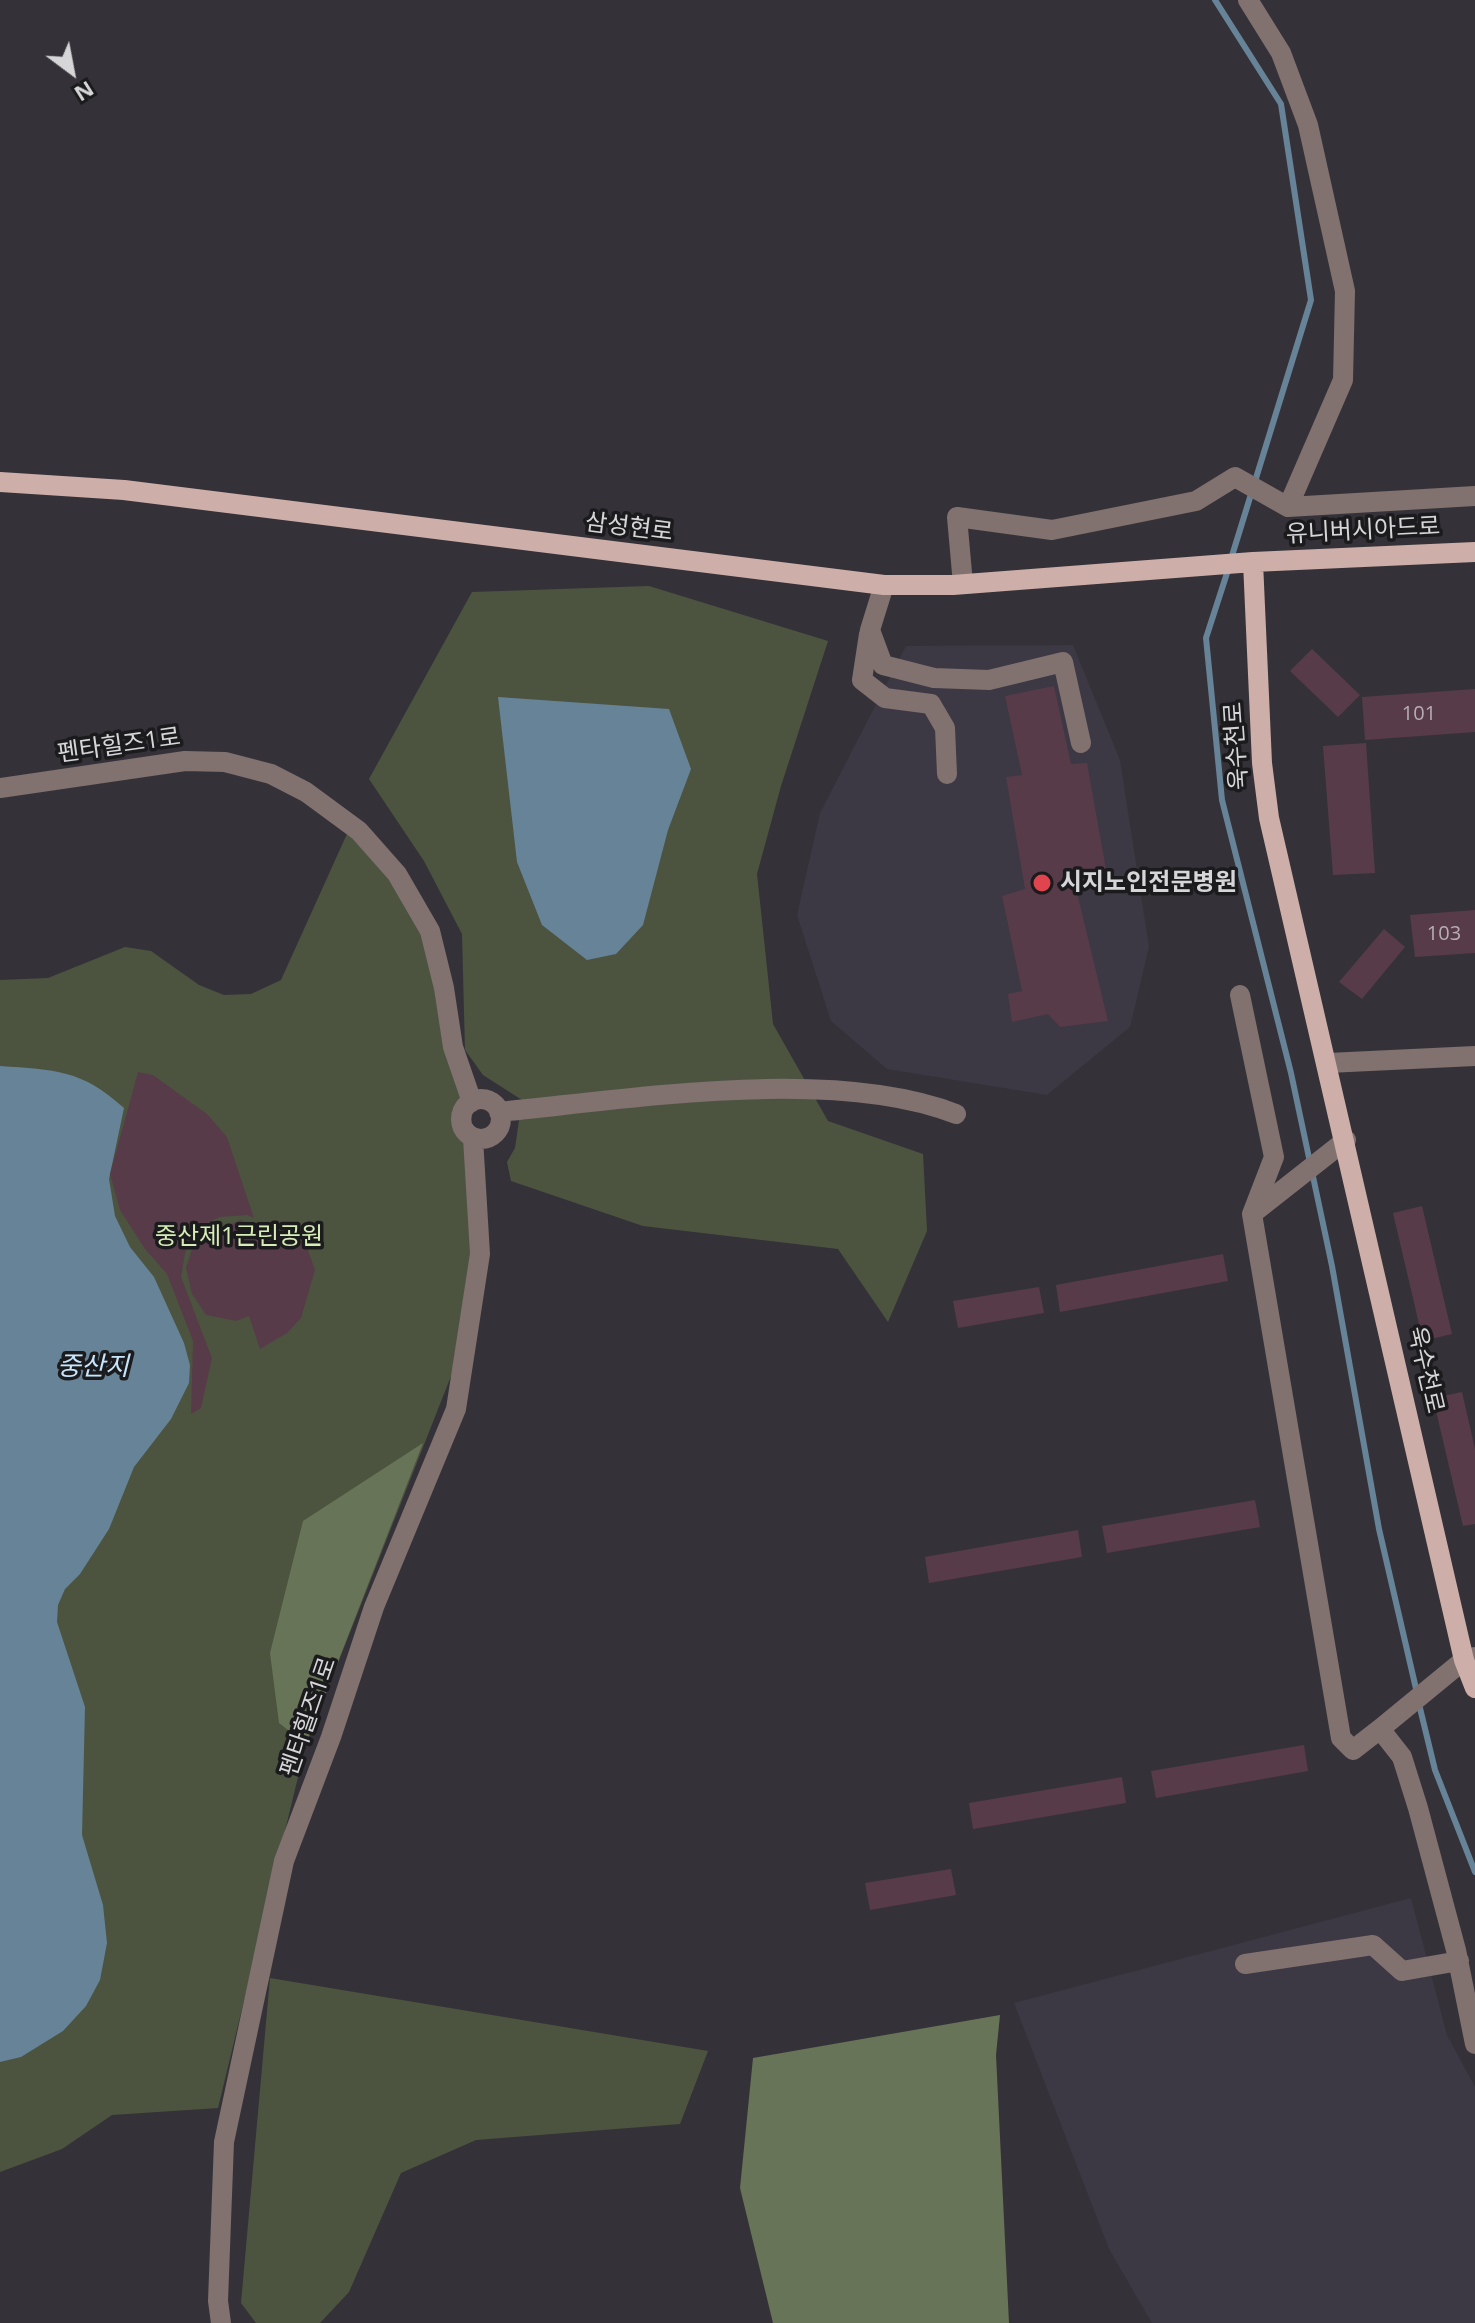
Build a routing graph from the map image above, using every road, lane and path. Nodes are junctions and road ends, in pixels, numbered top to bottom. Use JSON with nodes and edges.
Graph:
{"nodes":[{"id":1,"x":1248,"y":0,"type":"edge"},
{"id":2,"x":0,"y":482,"type":"edge"},
{"id":3,"x":1475,"y":496,"type":"edge"},
{"id":4,"x":1288,"y":507,"type":"junction"},
{"id":5,"x":1475,"y":552,"type":"edge"},
{"id":6,"x":1253,"y":562,"type":"junction"},
{"id":7,"x":963,"y":584,"type":"junction"},
{"id":8,"x":884,"y":585,"type":"junction"},
{"id":9,"x":870,"y":630,"type":"junction"},
{"id":10,"x":1081,"y":743,"type":"dead end"},
{"id":11,"x":947,"y":774,"type":"dead end"},
{"id":12,"x":0,"y":788,"type":"edge"},
{"id":13,"x":1240,"y":995,"type":"dead end"},
{"id":14,"x":1475,"y":1056,"type":"edge"},
{"id":15,"x":1328,"y":1063,"type":"junction"},
{"id":16,"x":472,"y":1102,"type":"junction"},
{"id":17,"x":499,"y":1112,"type":"junction"},
{"id":18,"x":956,"y":1114,"type":"dead end"},
{"id":19,"x":473,"y":1138,"type":"junction"},
{"id":20,"x":1346,"y":1140,"type":"junction"},
{"id":21,"x":1252,"y":1214,"type":"junction"},
{"id":22,"x":1470,"y":1658,"type":"edge"},
{"id":23,"x":1475,"y":1688,"type":"edge"},
{"id":24,"x":1380,"y":1729,"type":"junction"},
{"id":25,"x":1459,"y":1961,"type":"junction"},
{"id":26,"x":1245,"y":1964,"type":"dead end"},
{"id":27,"x":1475,"y":2044,"type":"edge"},
{"id":28,"x":221,"y":2323,"type":"edge"}],
"edges":[{"from":1,"to":4,"type":"street"},
{"from":2,"to":8,"type":"main road","name":"삼성현로"},
{"from":3,"to":4,"type":"street"},
{"from":4,"to":7,"type":"street"},
{"from":5,"to":6,"type":"main road","name":"유니버시아드로"},
{"from":6,"to":7,"type":"main road","name":"삼성현로"},
{"from":6,"to":15,"type":"main road","name":"욱수천로"},
{"from":7,"to":8,"type":"main road","name":"삼성현로"},
{"from":8,"to":9,"type":"street"},
{"from":9,"to":10,"type":"street"},
{"from":9,"to":11,"type":"street"},
{"from":12,"to":16,"type":"street","name":"펜타힐즈1로"},
{"from":13,"to":21,"type":"street"},
{"from":14,"to":15,"type":"street"},
{"from":15,"to":20,"type":"main road","name":"욱수천로"},
{"from":16,"to":17,"type":"street"},
{"from":16,"to":19,"type":"street"},
{"from":17,"to":18,"type":"street"},
{"from":17,"to":19,"type":"street"},
{"from":19,"to":28,"type":"street","name":"펜타힐즈1로"},
{"from":20,"to":21,"type":"street"},
{"from":20,"to":22,"type":"main road","name":"욱수천로"},
{"from":21,"to":24,"type":"street"},
{"from":22,"to":23,"type":"main road","name":"욱수천로"},
{"from":22,"to":24,"type":"street"},
{"from":24,"to":25,"type":"street"},
{"from":25,"to":26,"type":"street"},
{"from":25,"to":27,"type":"street"}]}
